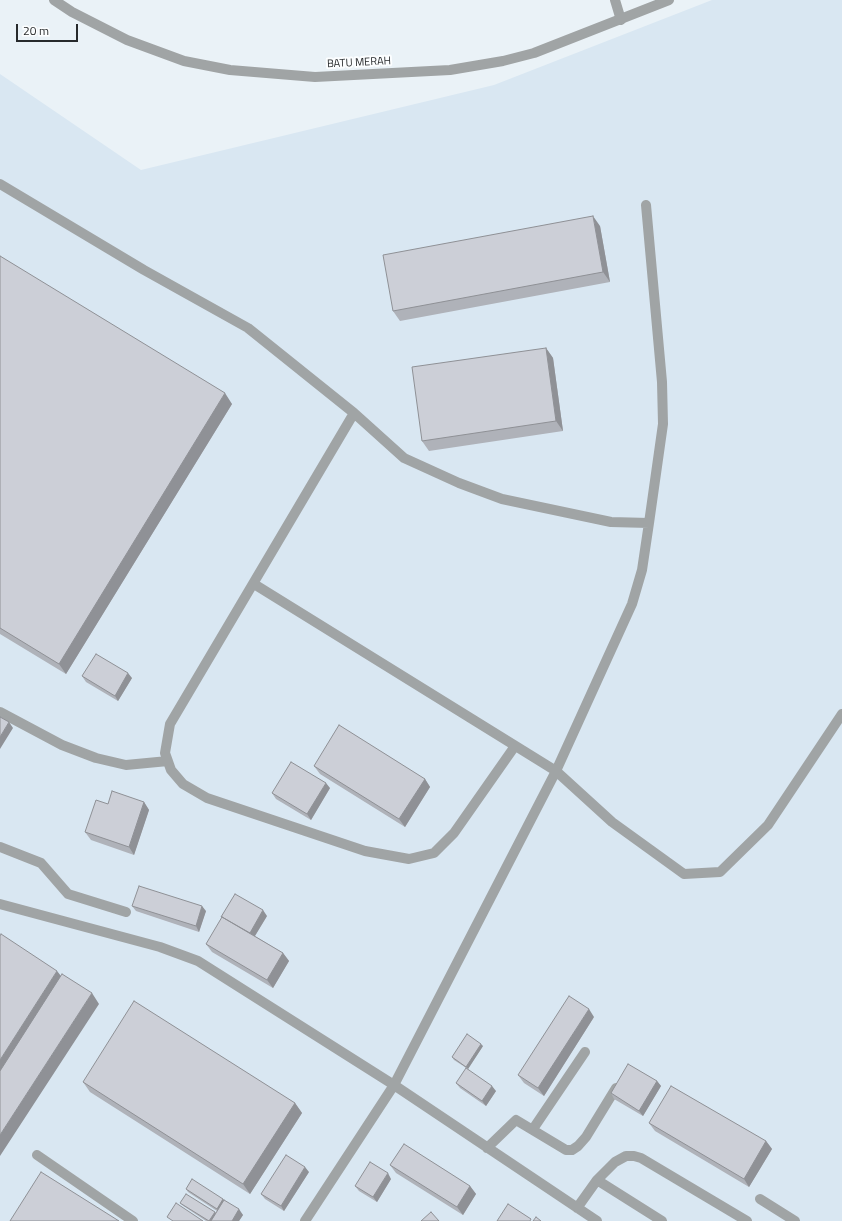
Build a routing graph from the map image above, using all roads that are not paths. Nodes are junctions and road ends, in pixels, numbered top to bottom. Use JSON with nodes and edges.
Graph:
{"nodes":[{"id":1,"x":54,"y":0,"type":"edge"},
{"id":2,"x":615,"y":0,"type":"edge"},
{"id":3,"x":669,"y":0,"type":"edge"},
{"id":4,"x":620,"y":20,"type":"junction"},
{"id":5,"x":0,"y":184,"type":"edge"},
{"id":6,"x":646,"y":205,"type":"dead end"},
{"id":7,"x":354,"y":413,"type":"junction"},
{"id":8,"x":649,"y":523,"type":"junction"},
{"id":9,"x":254,"y":584,"type":"junction"},
{"id":10,"x":0,"y":712,"type":"edge"},
{"id":11,"x":842,"y":714,"type":"edge"},
{"id":12,"x":516,"y":746,"type":"junction"},
{"id":13,"x":168,"y":761,"type":"junction"},
{"id":14,"x":556,"y":771,"type":"junction"},
{"id":15,"x":0,"y":847,"type":"edge"},
{"id":16,"x":0,"y":904,"type":"edge"},
{"id":17,"x":126,"y":912,"type":"dead end"},
{"id":18,"x":585,"y":1052,"type":"dead end"},
{"id":19,"x":394,"y":1085,"type":"junction"},
{"id":20,"x":616,"y":1088,"type":"edge"},
{"id":21,"x":532,"y":1129,"type":"junction"},
{"id":22,"x":487,"y":1148,"type":"junction"},
{"id":23,"x":37,"y":1155,"type":"dead end"},
{"id":24,"x":597,"y":1180,"type":"junction"},
{"id":25,"x":760,"y":1199,"type":"dead end"},
{"id":26,"x":577,"y":1208,"type":"junction"},
{"id":27,"x":133,"y":1221,"type":"edge"},
{"id":28,"x":305,"y":1221,"type":"edge"},
{"id":29,"x":597,"y":1221,"type":"edge"},
{"id":30,"x":662,"y":1221,"type":"edge"},
{"id":31,"x":747,"y":1221,"type":"edge"},
{"id":32,"x":795,"y":1221,"type":"edge"}],
"edges":[{"from":1,"to":4,"type":"street","name":"BATU MERAH"},
{"from":2,"to":4,"type":"street"},
{"from":3,"to":4,"type":"street","name":"BATU MERAH"},
{"from":5,"to":7,"type":"street"},
{"from":6,"to":8,"type":"street"},
{"from":7,"to":8,"type":"street"},
{"from":7,"to":9,"type":"street"},
{"from":8,"to":14,"type":"street"},
{"from":9,"to":12,"type":"street"},
{"from":9,"to":13,"type":"street"},
{"from":10,"to":13,"type":"street"},
{"from":11,"to":14,"type":"street"},
{"from":12,"to":13,"type":"street"},
{"from":12,"to":14,"type":"street"},
{"from":14,"to":19,"type":"street"},
{"from":15,"to":17,"type":"street"},
{"from":16,"to":19,"type":"street"},
{"from":18,"to":21,"type":"street"},
{"from":19,"to":22,"type":"street"},
{"from":19,"to":28,"type":"street"},
{"from":20,"to":21,"type":"street"},
{"from":21,"to":22,"type":"street"},
{"from":22,"to":26,"type":"street"},
{"from":23,"to":27,"type":"street"},
{"from":24,"to":26,"type":"street"},
{"from":24,"to":30,"type":"street"},
{"from":24,"to":31,"type":"street"},
{"from":25,"to":32,"type":"street"},
{"from":26,"to":29,"type":"street"}]}
